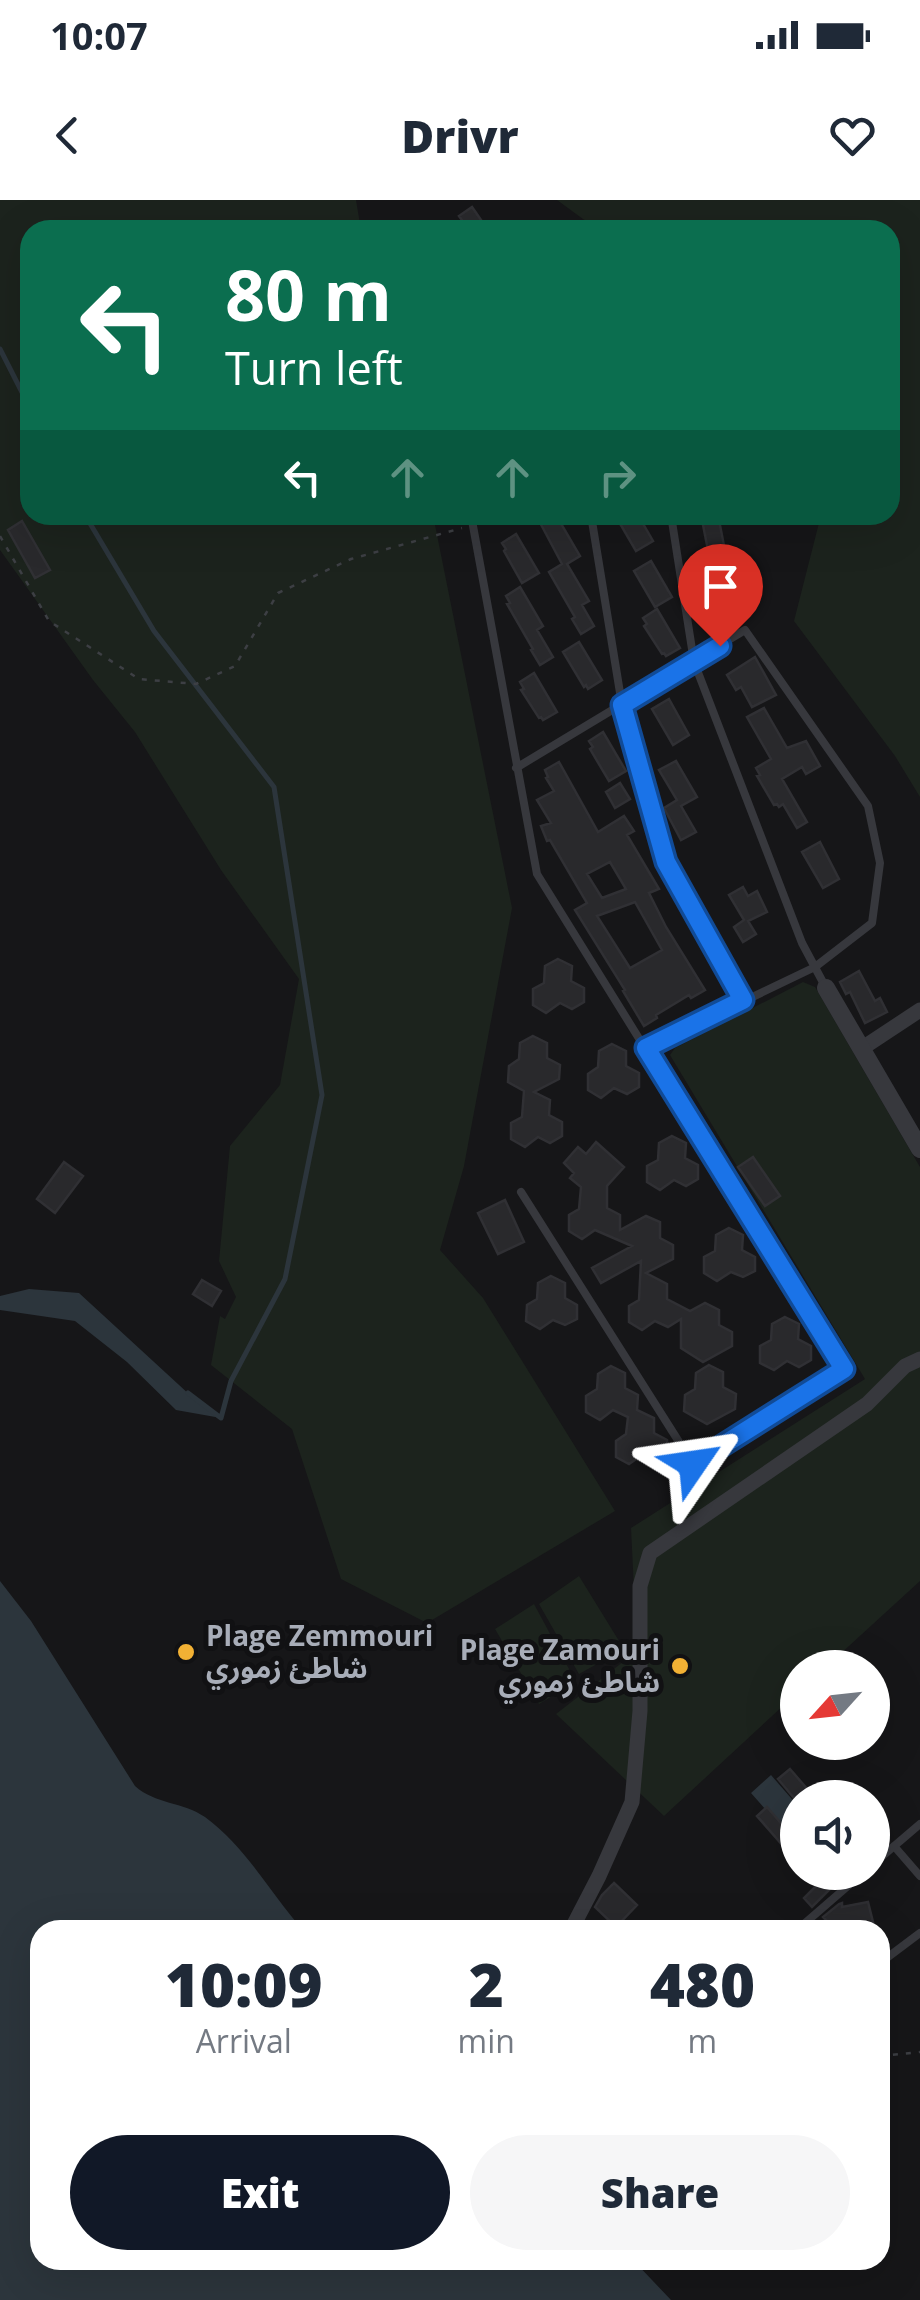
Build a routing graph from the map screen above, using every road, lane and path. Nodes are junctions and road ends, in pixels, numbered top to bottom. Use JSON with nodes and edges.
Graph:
{"nodes":[{"id":1,"x":593,"y":525,"type":"edge"},
{"id":2,"x":673,"y":525,"type":"edge"},
{"id":3,"x":473,"y":526,"type":"joint"},
{"id":4,"x":0,"y":536,"type":"edge"},
{"id":5,"x":694,"y":662,"type":"junction"},
{"id":6,"x":622,"y":705,"type":"junction"},
{"id":7,"x":516,"y":768,"type":"junction"},
{"id":8,"x":815,"y":967,"type":"junction"},
{"id":9,"x":826,"y":988,"type":"joint"},
{"id":10,"x":743,"y":1000,"type":"junction"},
{"id":11,"x":920,"y":1010,"type":"edge"},
{"id":12,"x":646,"y":1048,"type":"junction"},
{"id":13,"x":860,"y":1049,"type":"junction"},
{"id":14,"x":920,"y":1149,"type":"edge"},
{"id":15,"x":522,"y":1192,"type":"dead end"},
{"id":16,"x":920,"y":1359,"type":"edge"},
{"id":17,"x":920,"y":1824,"type":"edge"},
{"id":18,"x":894,"y":1846,"type":"junction"},
{"id":19,"x":890,"y":1849,"type":"edge"},
{"id":20,"x":920,"y":1876,"type":"edge"},
{"id":21,"x":843,"y":1890,"type":"edge"},
{"id":22,"x":576,"y":1920,"type":"edge"},
{"id":23,"x":809,"y":1920,"type":"edge"},
{"id":24,"x":920,"y":1933,"type":"edge"},
{"id":25,"x":890,"y":1956,"type":"edge"},
{"id":26,"x":920,"y":2052,"type":"edge"},
{"id":27,"x":890,"y":2055,"type":"edge"}],
"edges":[{"from":1,"to":6,"type":"lane"},
{"from":2,"to":5,"type":"lane"},
{"from":3,"to":4,"type":"path"},
{"from":3,"to":7,"type":"lane"},
{"from":5,"to":6,"type":"lane"},
{"from":5,"to":8,"type":"lane"},
{"from":5,"to":8,"type":"lane"},
{"from":6,"to":7,"type":"lane"},
{"from":6,"to":10,"type":"lane"},
{"from":7,"to":12,"type":"lane"},
{"from":8,"to":9,"type":"lane"},
{"from":8,"to":10,"type":"lane"},
{"from":9,"to":13,"type":"street"},
{"from":10,"to":12,"type":"lane"},
{"from":11,"to":13,"type":"street"},
{"from":12,"to":15,"type":"lane"},
{"from":13,"to":14,"type":"street"},
{"from":16,"to":22,"type":"street"},
{"from":17,"to":18,"type":"lane"},
{"from":18,"to":19,"type":"lane"},
{"from":18,"to":20,"type":"lane"},
{"from":21,"to":23,"type":"lane"},
{"from":24,"to":25,"type":"lane"},
{"from":26,"to":27,"type":"path"}]}
